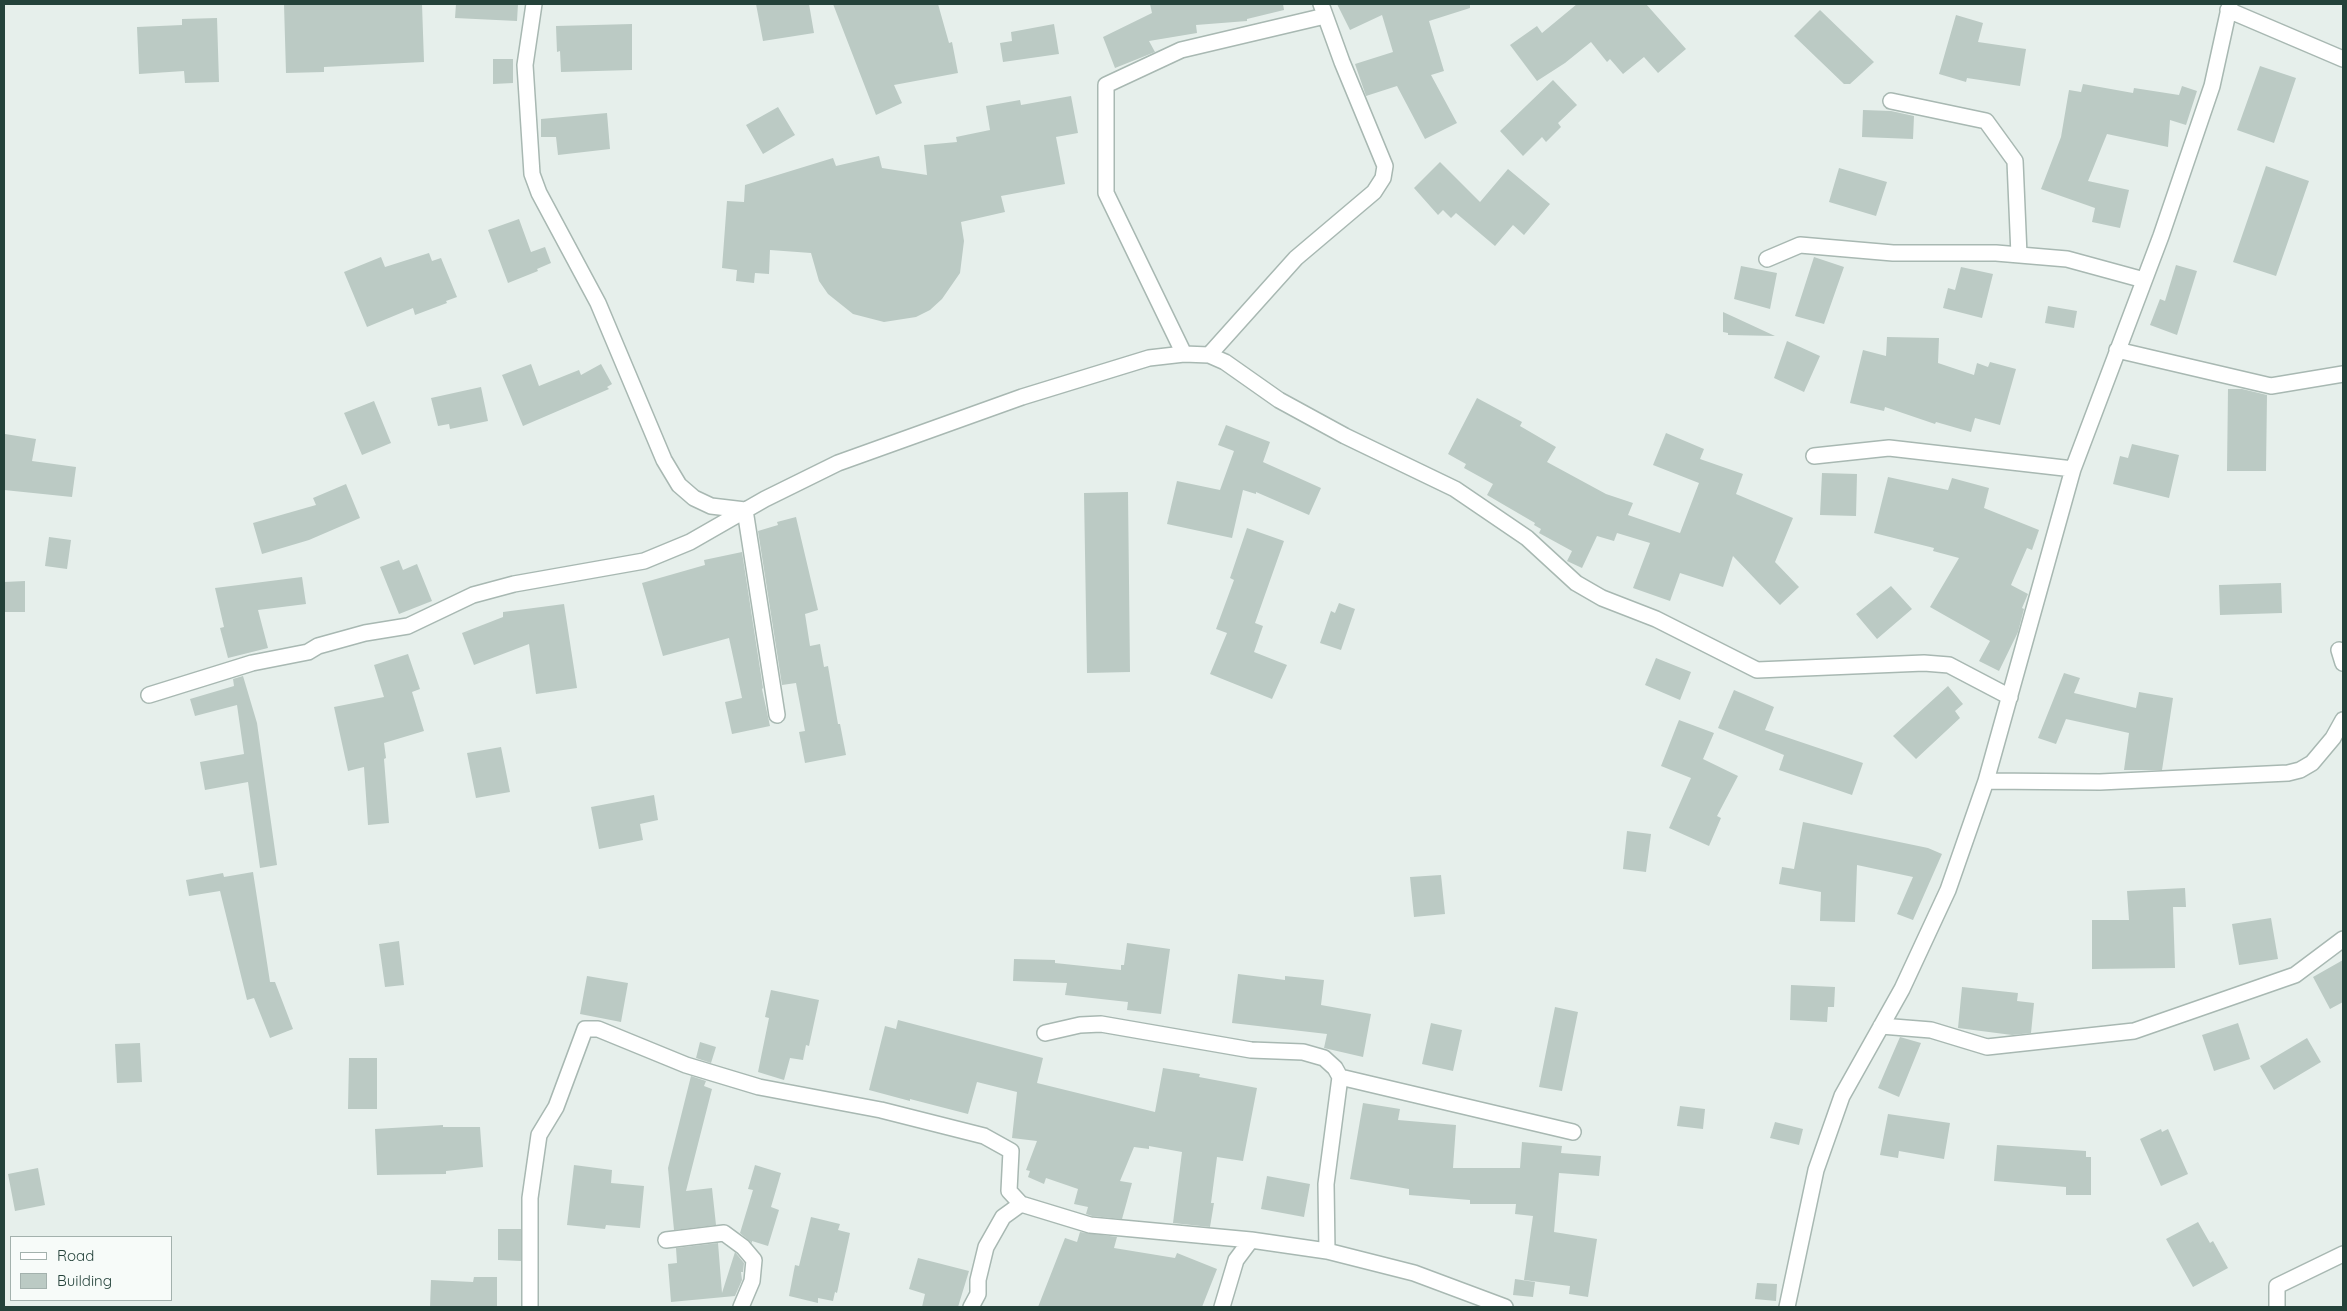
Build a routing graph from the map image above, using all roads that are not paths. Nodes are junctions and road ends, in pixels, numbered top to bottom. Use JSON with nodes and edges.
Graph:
{"nodes":[{"id":1,"x":534,"y":4,"type":"edge"},
{"id":2,"x":2229,"y":7,"type":"edge"},
{"id":3,"x":1323,"y":10,"type":"edge"},
{"id":4,"x":2343,"y":59,"type":"edge"},
{"id":5,"x":1891,"y":102,"type":"dead end"},
{"id":6,"x":2018,"y":255,"type":"junction"},
{"id":7,"x":1767,"y":259,"type":"dead end"},
{"id":8,"x":2144,"y":280,"type":"junction"},
{"id":9,"x":2118,"y":350,"type":"junction"},
{"id":10,"x":1184,"y":354,"type":"junction"},
{"id":11,"x":1209,"y":355,"type":"junction"},
{"id":12,"x":2343,"y":374,"type":"edge"},
{"id":13,"x":1814,"y":456,"type":"dead end"},
{"id":14,"x":2073,"y":469,"type":"junction"},
{"id":15,"x":745,"y":510,"type":"junction"},
{"id":16,"x":149,"y":694,"type":"dead end"},
{"id":17,"x":2010,"y":697,"type":"junction"},
{"id":18,"x":777,"y":715,"type":"dead end"},
{"id":19,"x":2343,"y":720,"type":"edge"},
{"id":20,"x":1986,"y":781,"type":"junction"},
{"id":21,"x":2343,"y":939,"type":"edge"},
{"id":22,"x":1881,"y":1026,"type":"junction"},
{"id":23,"x":1046,"y":1033,"type":"dead end"},
{"id":24,"x":1340,"y":1077,"type":"junction"},
{"id":25,"x":1572,"y":1132,"type":"dead end"},
{"id":26,"x":1021,"y":1204,"type":"junction"},
{"id":27,"x":666,"y":1240,"type":"dead end"},
{"id":28,"x":1251,"y":1240,"type":"junction"},
{"id":29,"x":1326,"y":1251,"type":"junction"},
{"id":30,"x":2343,"y":1254,"type":"edge"},
{"id":31,"x":530,"y":1307,"type":"edge"},
{"id":32,"x":741,"y":1307,"type":"edge"},
{"id":33,"x":971,"y":1307,"type":"edge"},
{"id":34,"x":1222,"y":1307,"type":"edge"},
{"id":35,"x":1505,"y":1307,"type":"edge"},
{"id":36,"x":1787,"y":1307,"type":"edge"},
{"id":37,"x":2277,"y":1307,"type":"edge"}],
"edges":[{"from":1,"to":15,"type":"street"},
{"from":2,"to":4,"type":"street"},
{"from":2,"to":8,"type":"street"},
{"from":3,"to":10,"type":"street"},
{"from":3,"to":11,"type":"street"},
{"from":5,"to":6,"type":"street"},
{"from":6,"to":7,"type":"street"},
{"from":6,"to":8,"type":"street"},
{"from":8,"to":9,"type":"street"},
{"from":9,"to":12,"type":"street"},
{"from":9,"to":14,"type":"street"},
{"from":10,"to":11,"type":"street"},
{"from":10,"to":15,"type":"street"},
{"from":11,"to":17,"type":"street"},
{"from":13,"to":14,"type":"street"},
{"from":14,"to":17,"type":"street"},
{"from":15,"to":16,"type":"street"},
{"from":15,"to":18,"type":"street"},
{"from":17,"to":20,"type":"street"},
{"from":19,"to":20,"type":"street"},
{"from":20,"to":22,"type":"street"},
{"from":21,"to":22,"type":"street"},
{"from":22,"to":36,"type":"street"},
{"from":23,"to":24,"type":"street"},
{"from":24,"to":25,"type":"street"},
{"from":24,"to":29,"type":"street"},
{"from":26,"to":28,"type":"street"},
{"from":26,"to":31,"type":"street"},
{"from":26,"to":33,"type":"street"},
{"from":27,"to":32,"type":"street"},
{"from":28,"to":29,"type":"street"},
{"from":28,"to":34,"type":"street"},
{"from":29,"to":35,"type":"street"},
{"from":30,"to":37,"type":"street"}]}
